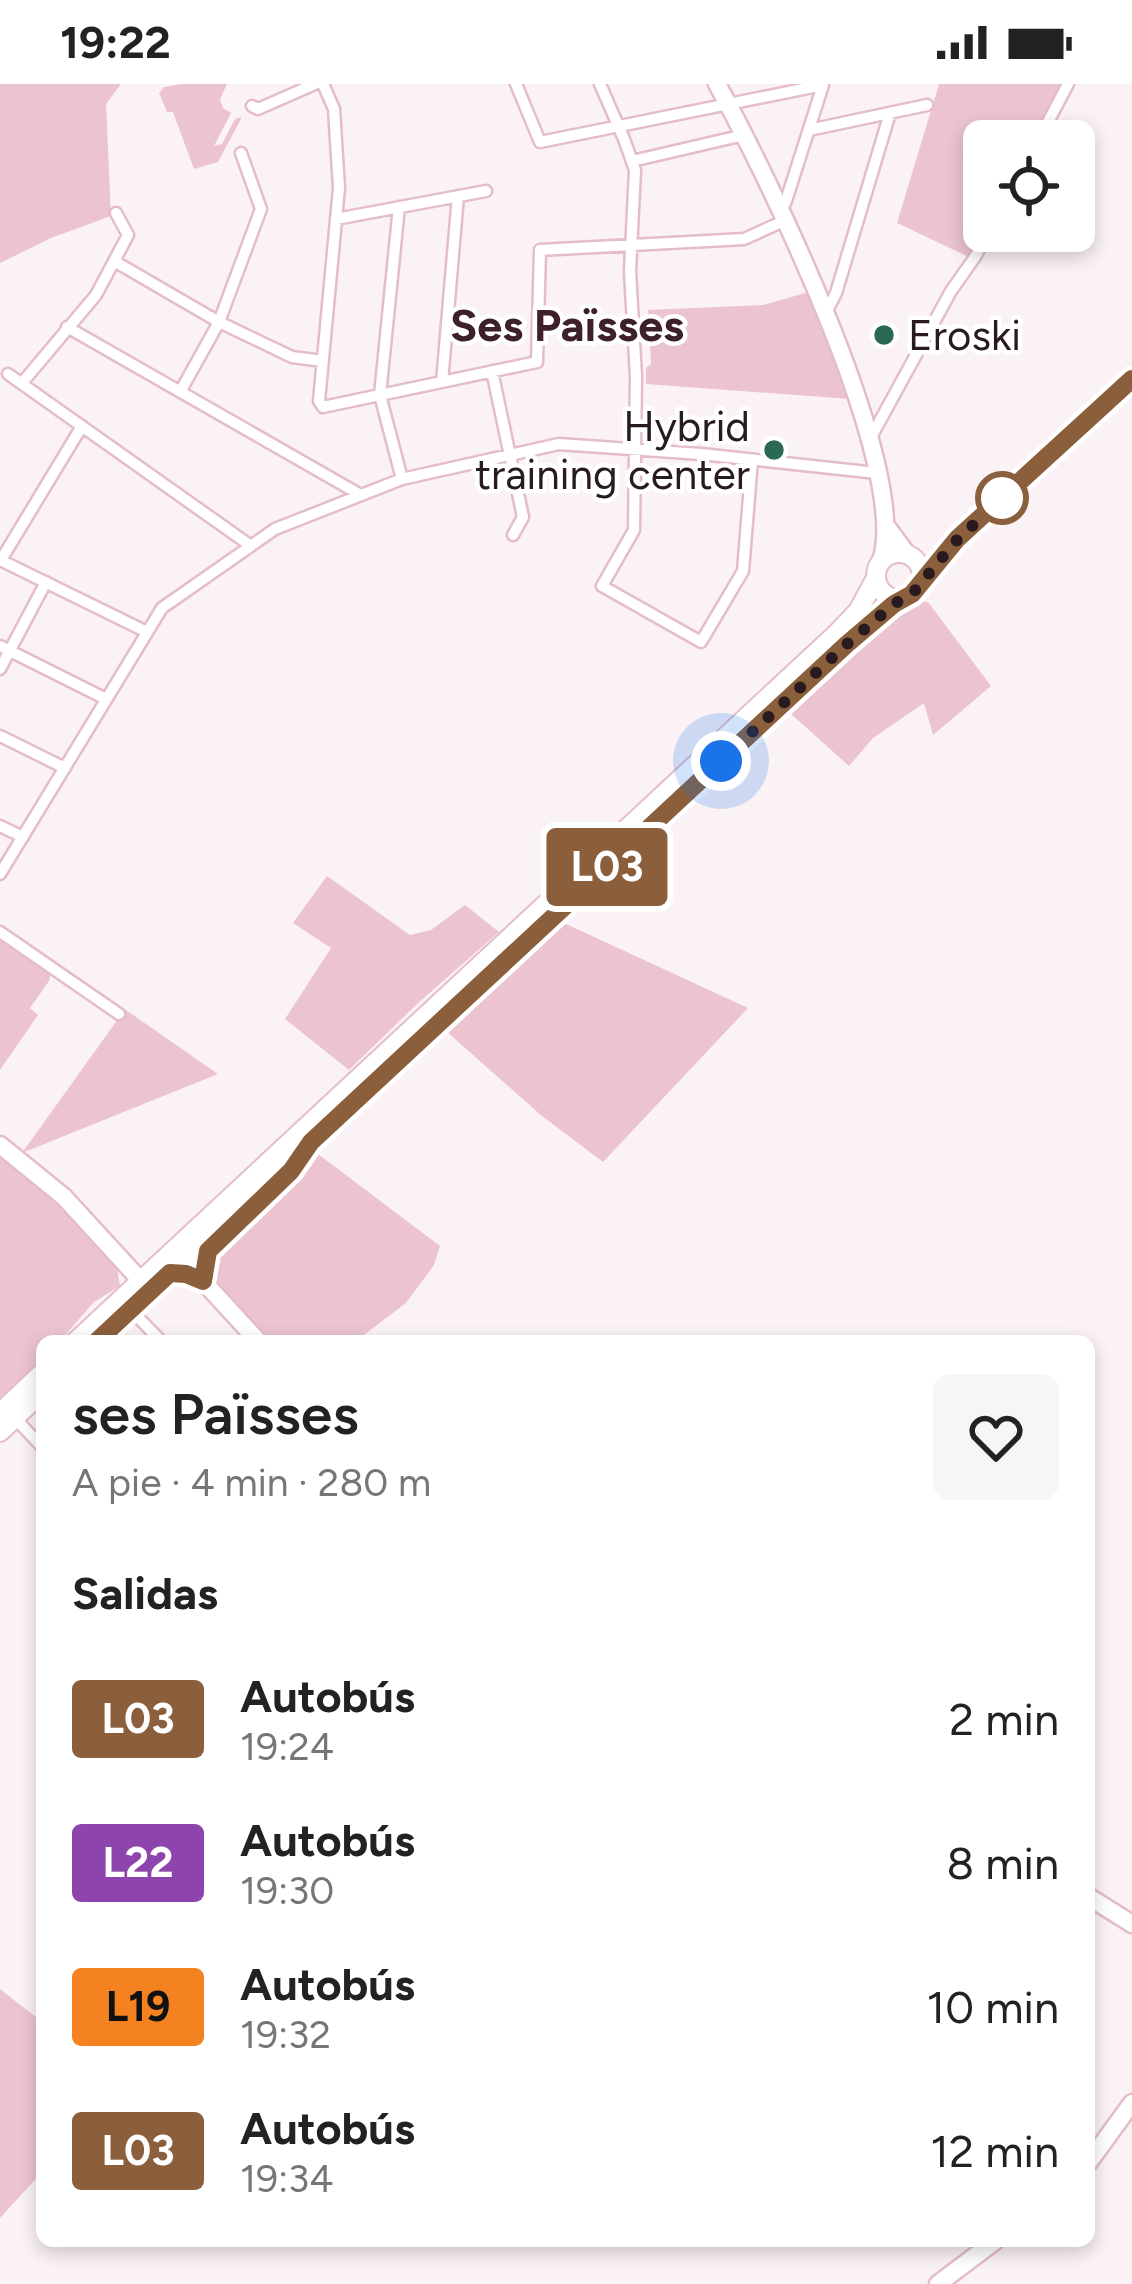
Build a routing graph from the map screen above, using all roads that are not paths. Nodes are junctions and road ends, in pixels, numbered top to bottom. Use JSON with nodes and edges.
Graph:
{"nodes":[{"id":1,"x":319,"y":84,"type":"edge"},
{"id":2,"x":516,"y":84,"type":"edge"},
{"id":3,"x":600,"y":84,"type":"edge"},
{"id":4,"x":717,"y":84,"type":"edge"},
{"id":5,"x":1069,"y":84,"type":"edge"},
{"id":6,"x":823,"y":85,"type":"edge"},
{"id":7,"x":728,"y":104,"type":"junction"},
{"id":8,"x":927,"y":105,"type":"dead end"},
{"id":9,"x":252,"y":106,"type":"dead end"},
{"id":10,"x":890,"y":113,"type":"junction"},
{"id":11,"x":1049,"y":120,"type":"edge"},
{"id":12,"x":619,"y":126,"type":"junction"},
{"id":13,"x":808,"y":130,"type":"junction"},
{"id":14,"x":744,"y":135,"type":"junction"},
{"id":15,"x":241,"y":153,"type":"dead end"},
{"id":16,"x":632,"y":161,"type":"junction"},
{"id":17,"x":485,"y":191,"type":"dead end"},
{"id":18,"x":458,"y":196,"type":"junction"},
{"id":19,"x":398,"y":207,"type":"junction"},
{"id":20,"x":116,"y":213,"type":"dead end"},
{"id":21,"x":784,"y":214,"type":"junction"},
{"id":22,"x":337,"y":219,"type":"junction"},
{"id":23,"x":631,"y":245,"type":"junction"},
{"id":24,"x":978,"y":252,"type":"edge"},
{"id":25,"x":114,"y":261,"type":"junction"},
{"id":26,"x":825,"y":316,"type":"junction"},
{"id":27,"x":219,"y":322,"type":"junction"},
{"id":28,"x":68,"y":327,"type":"junction"},
{"id":29,"x":323,"y":361,"type":"junction"},
{"id":30,"x":492,"y":371,"type":"junction"},
{"id":31,"x":8,"y":374,"type":"dead end"},
{"id":32,"x":1132,"y":379,"type":"edge"},
{"id":33,"x":442,"y":382,"type":"junction"},
{"id":34,"x":22,"y":383,"type":"junction"},
{"id":35,"x":180,"y":392,"type":"junction"},
{"id":36,"x":380,"y":395,"type":"junction"},
{"id":37,"x":859,"y":406,"type":"junction"},
{"id":38,"x":888,"y":408,"type":"junction"},
{"id":39,"x":82,"y":426,"type":"junction"},
{"id":40,"x":870,"y":439,"type":"junction"},
{"id":41,"x":636,"y":449,"type":"junction"},
{"id":42,"x":509,"y":457,"type":"junction"},
{"id":43,"x":752,"y":460,"type":"junction"},
{"id":44,"x":877,"y":473,"type":"junction"},
{"id":45,"x":402,"y":479,"type":"junction"},
{"id":46,"x":359,"y":494,"type":"junction"},
{"id":47,"x":887,"y":526,"type":"junction"},
{"id":48,"x":513,"y":536,"type":"dead end"},
{"id":49,"x":955,"y":542,"type":"junction"},
{"id":50,"x":251,"y":546,"type":"junction"},
{"id":51,"x":908,"y":555,"type":"junction"},
{"id":52,"x":1,"y":560,"type":"edge"},
{"id":53,"x":879,"y":569,"type":"junction"},
{"id":54,"x":921,"y":581,"type":"junction"},
{"id":55,"x":46,"y":582,"type":"junction"},
{"id":56,"x":905,"y":598,"type":"junction"},
{"id":57,"x":147,"y":632,"type":"junction"},
{"id":58,"x":5,"y":648,"type":"edge"},
{"id":59,"x":0,"y":669,"type":"edge"},
{"id":60,"x":106,"y":699,"type":"junction"},
{"id":61,"x":0,"y":736,"type":"edge"},
{"id":62,"x":64,"y":768,"type":"junction"},
{"id":63,"x":0,"y":826,"type":"edge"},
{"id":64,"x":23,"y":837,"type":"junction"},
{"id":65,"x":0,"y":874,"type":"edge"},
{"id":66,"x":0,"y":932,"type":"edge"},
{"id":67,"x":118,"y":1014,"type":"dead end"},
{"id":68,"x":311,"y":1142,"type":"junction"},
{"id":69,"x":2,"y":1148,"type":"edge"},
{"id":70,"x":170,"y":1273,"type":"junction"},
{"id":71,"x":141,"y":1281,"type":"junction"},
{"id":72,"x":203,"y":1281,"type":"junction"},
{"id":73,"x":131,"y":1310,"type":"junction"},
{"id":74,"x":82,"y":1335,"type":"edge"},
{"id":75,"x":104,"y":1335,"type":"edge"},
{"id":76,"x":155,"y":1335,"type":"edge"},
{"id":77,"x":252,"y":1335,"type":"edge"},
{"id":78,"x":36,"y":1380,"type":"edge"},
{"id":79,"x":36,"y":1396,"type":"edge"},
{"id":80,"x":7,"y":1415,"type":"edge"},
{"id":81,"x":0,"y":1432,"type":"edge"},
{"id":82,"x":36,"y":1442,"type":"edge"},
{"id":83,"x":1095,"y":1901,"type":"edge"},
{"id":84,"x":1132,"y":1924,"type":"edge"},
{"id":85,"x":1132,"y":2103,"type":"edge"},
{"id":86,"x":1095,"y":2154,"type":"edge"},
{"id":87,"x":987,"y":2247,"type":"edge"},
{"id":88,"x":938,"y":2284,"type":"edge"}],
"edges":[{"from":1,"to":9,"type":"street"},
{"from":1,"to":22,"type":"street"},
{"from":2,"to":12,"type":"street"},
{"from":3,"to":12,"type":"street"},
{"from":4,"to":7,"type":"main road"},
{"from":5,"to":11,"type":"street"},
{"from":6,"to":7,"type":"street"},
{"from":6,"to":13,"type":"street"},
{"from":7,"to":12,"type":"street"},
{"from":7,"to":14,"type":"main road"},
{"from":8,"to":10,"type":"street"},
{"from":10,"to":13,"type":"street"},
{"from":10,"to":26,"type":"street"},
{"from":12,"to":16,"type":"street"},
{"from":13,"to":21,"type":"street"},
{"from":14,"to":16,"type":"street"},
{"from":14,"to":21,"type":"main road"},
{"from":15,"to":27,"type":"street"},
{"from":16,"to":23,"type":"street"},
{"from":17,"to":18,"type":"street"},
{"from":18,"to":19,"type":"street"},
{"from":18,"to":33,"type":"street"},
{"from":19,"to":22,"type":"street"},
{"from":19,"to":36,"type":"street"},
{"from":20,"to":25,"type":"street"},
{"from":21,"to":23,"type":"street"},
{"from":21,"to":26,"type":"main road"},
{"from":22,"to":29,"type":"street"},
{"from":23,"to":30,"type":"street"},
{"from":23,"to":41,"type":"street"},
{"from":24,"to":38,"type":"street"},
{"from":25,"to":27,"type":"street"},
{"from":25,"to":28,"type":"street"},
{"from":26,"to":37,"type":"main road"},
{"from":27,"to":29,"type":"street"},
{"from":27,"to":35,"type":"street"},
{"from":28,"to":34,"type":"street"},
{"from":28,"to":35,"type":"street"},
{"from":29,"to":36,"type":"street"},
{"from":30,"to":33,"type":"street"},
{"from":30,"to":42,"type":"street"},
{"from":31,"to":34,"type":"street"},
{"from":32,"to":49,"type":"main road"},
{"from":33,"to":36,"type":"street"},
{"from":34,"to":39,"type":"street"},
{"from":35,"to":46,"type":"street"},
{"from":36,"to":45,"type":"street"},
{"from":37,"to":38,"type":"street"},
{"from":37,"to":40,"type":"main road"},
{"from":38,"to":40,"type":"street"},
{"from":39,"to":50,"type":"street"},
{"from":39,"to":52,"type":"street"},
{"from":40,"to":44,"type":"main road"},
{"from":41,"to":42,"type":"street"},
{"from":41,"to":43,"type":"street"},
{"from":41,"to":43,"type":"street"},
{"from":42,"to":45,"type":"street"},
{"from":42,"to":48,"type":"street"},
{"from":43,"to":44,"type":"street"},
{"from":44,"to":47,"type":"main road"},
{"from":45,"to":46,"type":"street"},
{"from":46,"to":50,"type":"street"},
{"from":47,"to":51,"type":"main road"},
{"from":47,"to":53,"type":"main road"},
{"from":49,"to":51,"type":"main road"},
{"from":49,"to":54,"type":"main road"},
{"from":50,"to":57,"type":"street"},
{"from":51,"to":53,"type":"main road"},
{"from":51,"to":54,"type":"main road"},
{"from":52,"to":55,"type":"street"},
{"from":53,"to":56,"type":"main road"},
{"from":53,"to":71,"type":"main road"},
{"from":54,"to":56,"type":"main road"},
{"from":55,"to":57,"type":"street"},
{"from":55,"to":58,"type":"street"},
{"from":56,"to":68,"type":"main road"},
{"from":57,"to":60,"type":"street"},
{"from":58,"to":59,"type":"street"},
{"from":58,"to":60,"type":"street"},
{"from":60,"to":62,"type":"street"},
{"from":61,"to":62,"type":"street"},
{"from":62,"to":64,"type":"street"},
{"from":63,"to":64,"type":"street"},
{"from":64,"to":65,"type":"street"},
{"from":66,"to":67,"type":"street"},
{"from":68,"to":70,"type":"main road"},
{"from":68,"to":72,"type":"main road"},
{"from":69,"to":71,"type":"main road"},
{"from":70,"to":72,"type":"main road"},
{"from":70,"to":73,"type":"main road"},
{"from":71,"to":74,"type":"main road"},
{"from":72,"to":77,"type":"main road"},
{"from":73,"to":75,"type":"main road"},
{"from":73,"to":76,"type":"street"},
{"from":78,"to":80,"type":"main road"},
{"from":79,"to":80,"type":"main road"},
{"from":80,"to":81,"type":"main road"},
{"from":80,"to":82,"type":"street"},
{"from":83,"to":84,"type":"main road"},
{"from":85,"to":86,"type":"main road"},
{"from":87,"to":88,"type":"main road"}]}
